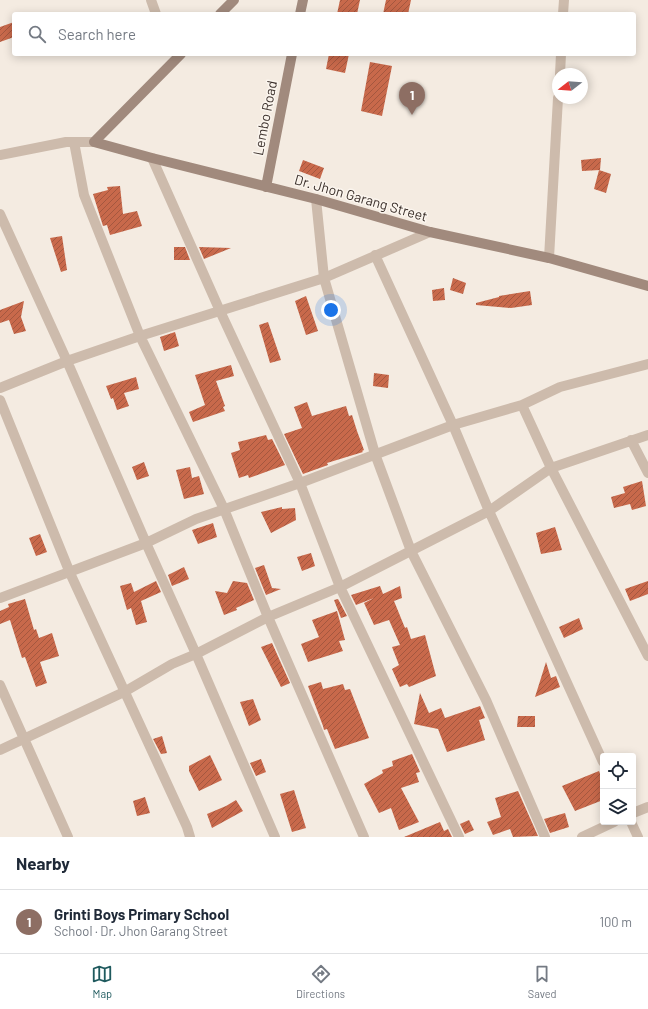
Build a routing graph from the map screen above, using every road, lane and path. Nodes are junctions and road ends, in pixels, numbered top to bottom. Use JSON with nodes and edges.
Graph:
{"nodes":[{"id":1,"x":151,"y":0,"type":"edge"},
{"id":2,"x":234,"y":0,"type":"edge"},
{"id":3,"x":303,"y":0,"type":"edge"},
{"id":4,"x":564,"y":0,"type":"edge"},
{"id":5,"x":155,"y":12,"type":"edge"},
{"id":6,"x":222,"y":12,"type":"edge"},
{"id":7,"x":300,"y":12,"type":"edge"},
{"id":8,"x":563,"y":12,"type":"edge"},
{"id":9,"x":176,"y":56,"type":"edge"},
{"id":10,"x":292,"y":56,"type":"edge"},
{"id":11,"x":561,"y":56,"type":"edge"},
{"id":12,"x":560,"y":68,"type":"edge"},
{"id":13,"x":558,"y":104,"type":"edge"},
{"id":14,"x":70,"y":142,"type":"junction"},
{"id":15,"x":94,"y":142,"type":"junction"},
{"id":16,"x":0,"y":155,"type":"edge"},
{"id":17,"x":152,"y":158,"type":"junction"},
{"id":18,"x":266,"y":187,"type":"junction"},
{"id":19,"x":316,"y":199,"type":"junction"},
{"id":20,"x":0,"y":214,"type":"edge"},
{"id":21,"x":430,"y":232,"type":"junction"},
{"id":22,"x":375,"y":255,"type":"junction"},
{"id":23,"x":549,"y":258,"type":"junction"},
{"id":24,"x":324,"y":278,"type":"junction"},
{"id":25,"x":648,"y":286,"type":"edge"},
{"id":26,"x":220,"y":311,"type":"junction"},
{"id":27,"x":140,"y":336,"type":"junction"},
{"id":28,"x":67,"y":361,"type":"junction"},
{"id":29,"x":648,"y":364,"type":"edge"},
{"id":30,"x":0,"y":388,"type":"edge"},
{"id":31,"x":0,"y":400,"type":"edge"},
{"id":32,"x":522,"y":405,"type":"junction"},
{"id":33,"x":453,"y":425,"type":"junction"},
{"id":34,"x":648,"y":435,"type":"edge"},
{"id":35,"x":631,"y":440,"type":"junction"},
{"id":36,"x":375,"y":454,"type":"junction"},
{"id":37,"x":551,"y":468,"type":"junction"},
{"id":38,"x":648,"y":473,"type":"edge"},
{"id":39,"x":300,"y":483,"type":"junction"},
{"id":40,"x":224,"y":509,"type":"junction"},
{"id":41,"x":489,"y":511,"type":"junction"},
{"id":42,"x":146,"y":543,"type":"junction"},
{"id":43,"x":411,"y":551,"type":"junction"},
{"id":44,"x":70,"y":573,"type":"junction"},
{"id":45,"x":340,"y":586,"type":"junction"},
{"id":46,"x":0,"y":598,"type":"edge"},
{"id":47,"x":268,"y":617,"type":"junction"},
{"id":48,"x":196,"y":654,"type":"junction"},
{"id":49,"x":648,"y":656,"type":"edge"},
{"id":50,"x":0,"y":685,"type":"edge"},
{"id":51,"x":124,"y":692,"type":"junction"},
{"id":52,"x":24,"y":739,"type":"junction"},
{"id":53,"x":0,"y":750,"type":"edge"},
{"id":54,"x":600,"y":755,"type":"edge"},
{"id":55,"x":648,"y":807,"type":"edge"},
{"id":56,"x":636,"y":812,"type":"edge"},
{"id":57,"x":608,"y":825,"type":"edge"},
{"id":58,"x":632,"y":825,"type":"edge"},
{"id":59,"x":68,"y":837,"type":"edge"},
{"id":60,"x":190,"y":837,"type":"edge"},
{"id":61,"x":275,"y":837,"type":"edge"},
{"id":62,"x":364,"y":837,"type":"edge"},
{"id":63,"x":460,"y":837,"type":"edge"},
{"id":64,"x":545,"y":837,"type":"edge"},
{"id":65,"x":582,"y":837,"type":"edge"},
{"id":66,"x":638,"y":837,"type":"edge"}],
"edges":[{"from":1,"to":5,"type":"street"},
{"from":2,"to":6,"type":"street"},
{"from":3,"to":7,"type":"street"},
{"from":4,"to":8,"type":"street"},
{"from":9,"to":15,"type":"street"},
{"from":10,"to":18,"type":"street","name":"Lembo Road"},
{"from":11,"to":12,"type":"street"},
{"from":13,"to":23,"type":"street"},
{"from":14,"to":15,"type":"street","name":"Dr. Jhon Garang Street"},
{"from":14,"to":16,"type":"street","name":"Dr. Jhon Garang Street"},
{"from":14,"to":27,"type":"street"},
{"from":15,"to":17,"type":"street","name":"Dr. Jhon Garang Street"},
{"from":17,"to":18,"type":"street","name":"Dr. Jhon Garang Street"},
{"from":17,"to":26,"type":"street"},
{"from":18,"to":19,"type":"street","name":"Dr. Jhon Garang Street"},
{"from":19,"to":21,"type":"street","name":"Dr. Jhon Garang Street"},
{"from":19,"to":24,"type":"street"},
{"from":20,"to":28,"type":"street"},
{"from":21,"to":22,"type":"street"},
{"from":21,"to":23,"type":"street","name":"Dr. Jhon Garang Street"},
{"from":22,"to":24,"type":"street"},
{"from":22,"to":33,"type":"street"},
{"from":23,"to":25,"type":"street","name":"Dr. Jhon Garang Street"},
{"from":24,"to":26,"type":"street"},
{"from":24,"to":36,"type":"street"},
{"from":26,"to":27,"type":"street"},
{"from":26,"to":39,"type":"street"},
{"from":27,"to":28,"type":"street"},
{"from":27,"to":40,"type":"street"},
{"from":28,"to":30,"type":"street"},
{"from":28,"to":42,"type":"street"},
{"from":29,"to":32,"type":"street"},
{"from":31,"to":44,"type":"street"},
{"from":32,"to":33,"type":"street"},
{"from":32,"to":37,"type":"street"},
{"from":33,"to":36,"type":"street"},
{"from":33,"to":41,"type":"street"},
{"from":34,"to":35,"type":"street"},
{"from":35,"to":37,"type":"street"},
{"from":35,"to":38,"type":"street"},
{"from":36,"to":39,"type":"street"},
{"from":36,"to":43,"type":"street"},
{"from":37,"to":41,"type":"street"},
{"from":37,"to":49,"type":"street"},
{"from":39,"to":40,"type":"street"},
{"from":39,"to":45,"type":"street"},
{"from":40,"to":42,"type":"street"},
{"from":40,"to":47,"type":"street"},
{"from":41,"to":43,"type":"street"},
{"from":41,"to":54,"type":"street"},
{"from":42,"to":44,"type":"street"},
{"from":42,"to":48,"type":"street"},
{"from":43,"to":45,"type":"street"},
{"from":43,"to":64,"type":"street"},
{"from":44,"to":46,"type":"street"},
{"from":44,"to":51,"type":"street"},
{"from":45,"to":47,"type":"street"},
{"from":45,"to":63,"type":"street"},
{"from":47,"to":48,"type":"street"},
{"from":47,"to":62,"type":"street"},
{"from":48,"to":51,"type":"street"},
{"from":48,"to":61,"type":"street"},
{"from":50,"to":52,"type":"street"},
{"from":51,"to":52,"type":"street"},
{"from":51,"to":60,"type":"street"},
{"from":52,"to":53,"type":"street"},
{"from":52,"to":59,"type":"street"},
{"from":55,"to":56,"type":"street"},
{"from":57,"to":65,"type":"street"},
{"from":58,"to":66,"type":"street"}]}
